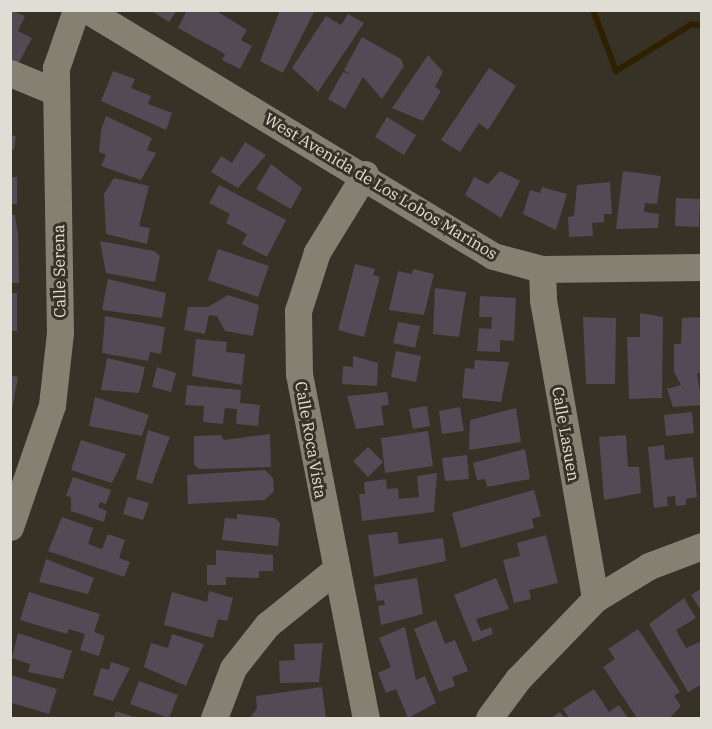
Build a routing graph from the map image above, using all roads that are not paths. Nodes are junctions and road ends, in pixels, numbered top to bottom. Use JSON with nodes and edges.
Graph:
{"nodes":[{"id":1,"x":76,"y":10,"type":"edge"},
{"id":2,"x":87,"y":10,"type":"edge"},
{"id":3,"x":10,"y":73,"type":"edge"},
{"id":4,"x":56,"y":93,"type":"junction"},
{"id":5,"x":365,"y":174,"type":"junction"},
{"id":6,"x":702,"y":267,"type":"edge"},
{"id":7,"x":542,"y":268,"type":"junction"},
{"id":8,"x":10,"y":527,"type":"edge"},
{"id":9,"x":702,"y":546,"type":"edge"},
{"id":10,"x":334,"y":572,"type":"junction"},
{"id":11,"x":596,"y":599,"type":"junction"},
{"id":12,"x":214,"y":718,"type":"edge"},
{"id":13,"x":366,"y":718,"type":"edge"},
{"id":14,"x":489,"y":718,"type":"edge"}],
"edges":[{"from":1,"to":4,"type":"street","name":"Calle Serena"},
{"from":2,"to":5,"type":"street","name":"West Avenida de Los Lobos Marinos"},
{"from":3,"to":4,"type":"street"},
{"from":4,"to":8,"type":"street","name":"Calle Serena"},
{"from":5,"to":7,"type":"street","name":"West Avenida de Los Lobos Marinos"},
{"from":5,"to":10,"type":"street","name":"Calle Roca Vista"},
{"from":6,"to":7,"type":"street","name":"West Avenida de Los Lobos Marinos"},
{"from":7,"to":11,"type":"street","name":"Calle Lasuen"},
{"from":9,"to":11,"type":"street"},
{"from":10,"to":12,"type":"street"},
{"from":10,"to":13,"type":"street","name":"Calle Roca Vista"},
{"from":11,"to":14,"type":"street"}]}
